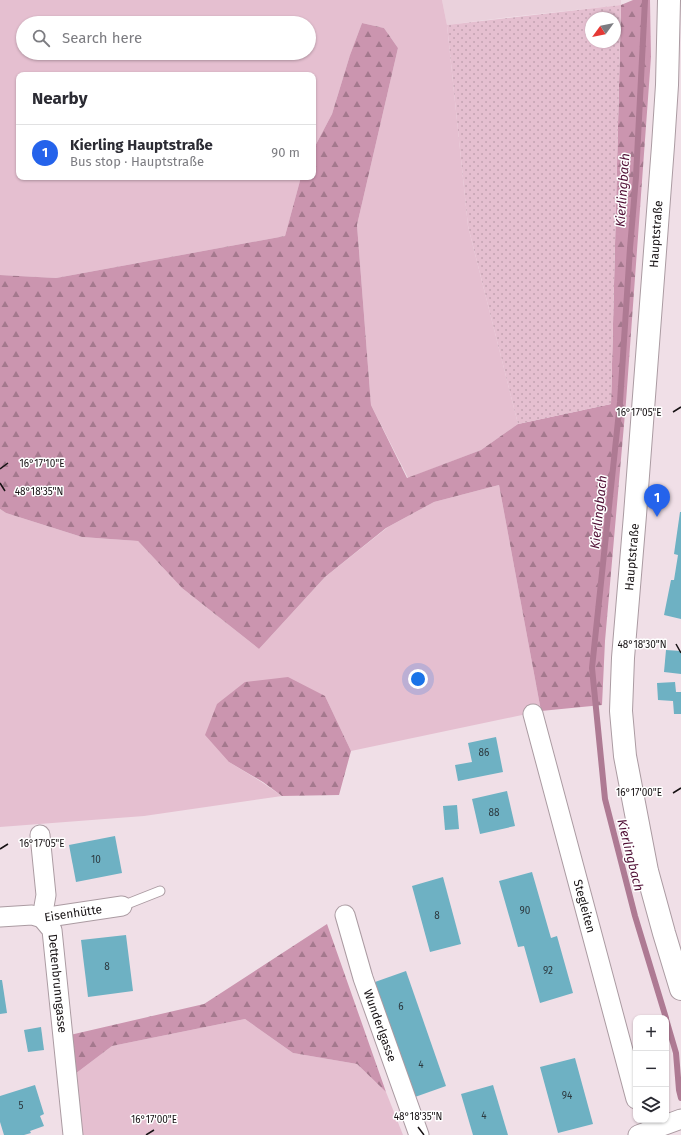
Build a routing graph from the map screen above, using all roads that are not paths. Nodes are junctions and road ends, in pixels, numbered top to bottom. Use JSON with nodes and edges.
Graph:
{"nodes":[{"id":1,"x":669,"y":0,"type":"edge"},
{"id":2,"x":533,"y":714,"type":"dead end"},
{"id":3,"x":40,"y":835,"type":"dead end"},
{"id":4,"x":160,"y":891,"type":"dead end"},
{"id":5,"x":122,"y":906,"type":"joint"},
{"id":6,"x":345,"y":914,"type":"dead end"},
{"id":7,"x":0,"y":917,"type":"edge"},
{"id":8,"x":42,"y":918,"type":"junction"},
{"id":9,"x":681,"y":989,"type":"edge"},
{"id":10,"x":633,"y":1088,"type":"edge"},
{"id":11,"x":73,"y":1135,"type":"edge"},
{"id":12,"x":419,"y":1135,"type":"edge"}],
"edges":[{"from":1,"to":9,"type":"main road","name":"Hauptstraße"},
{"from":2,"to":10,"type":"street","name":"Stegleiten"},
{"from":3,"to":8,"type":"street","name":"Dettenbrunngasse"},
{"from":4,"to":5,"type":"lane"},
{"from":5,"to":8,"type":"street","name":"Eisenhütte"},
{"from":6,"to":12,"type":"street","name":"Wunderlgasse"},
{"from":7,"to":8,"type":"street","name":"Eisenhütte"},
{"from":8,"to":11,"type":"street","name":"Dettenbrunngasse"}]}
